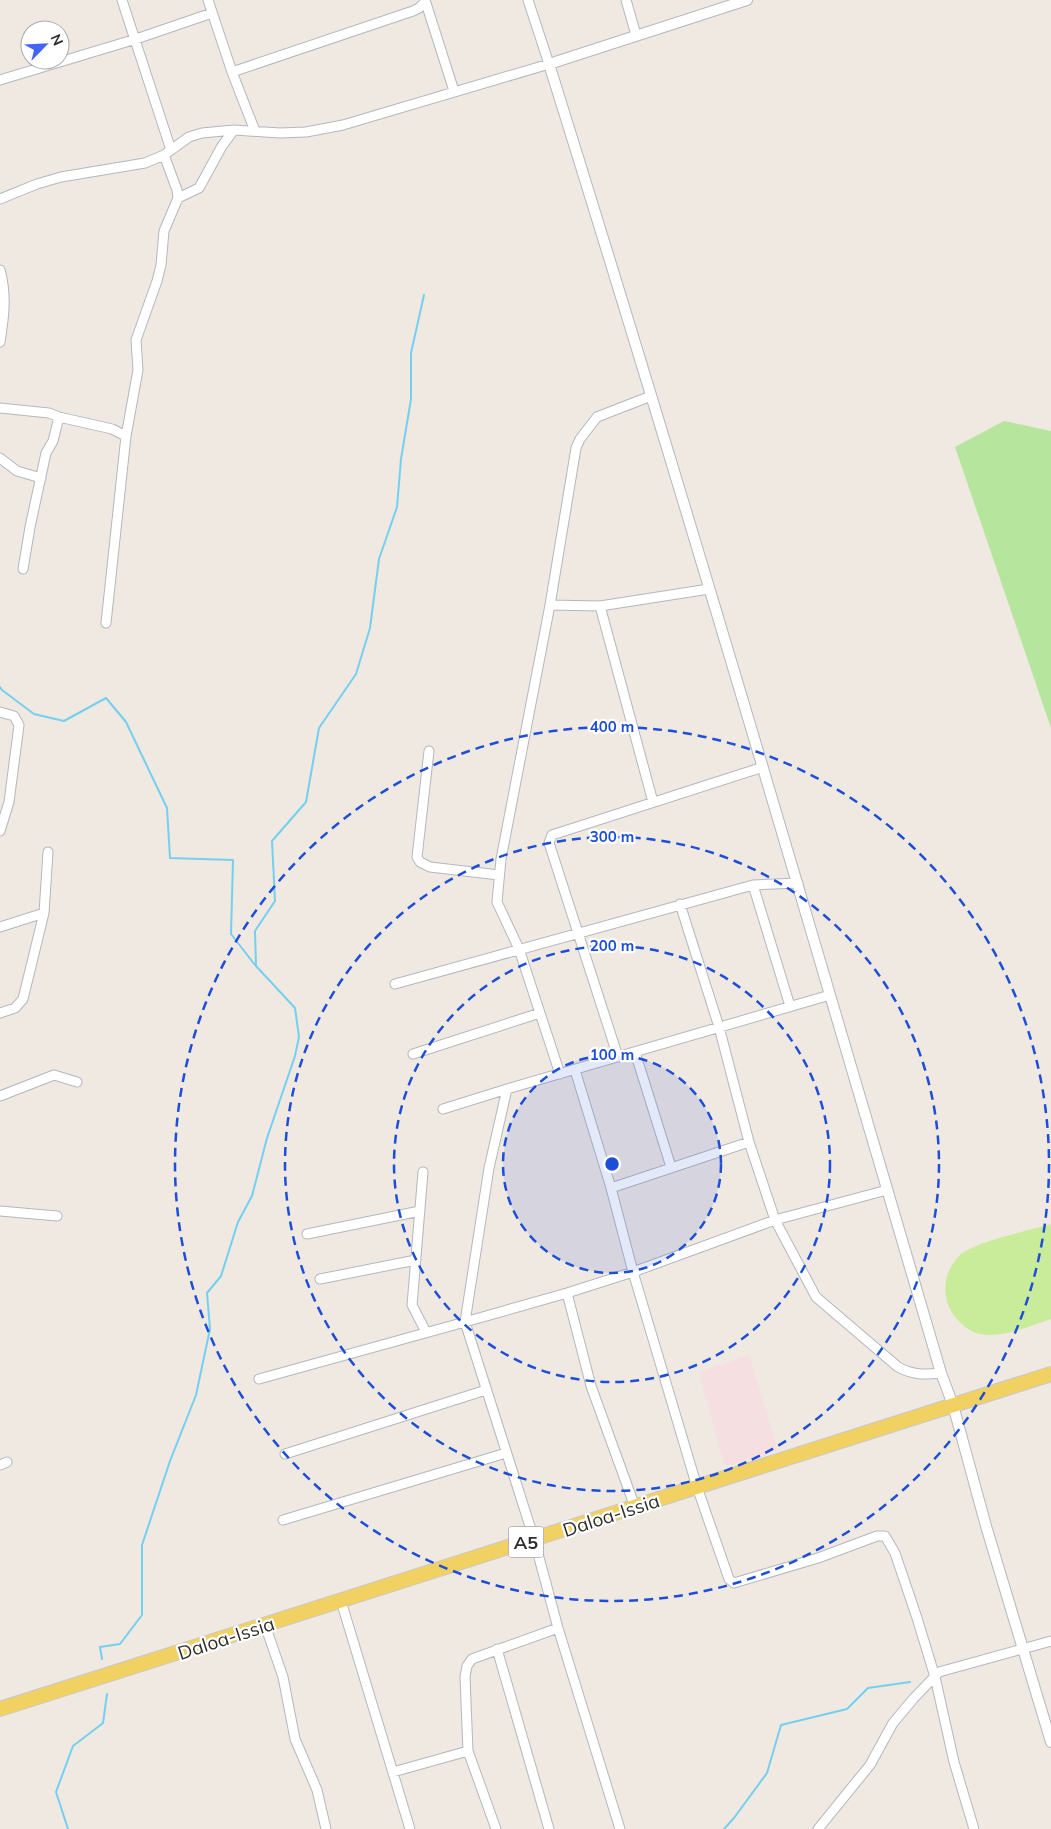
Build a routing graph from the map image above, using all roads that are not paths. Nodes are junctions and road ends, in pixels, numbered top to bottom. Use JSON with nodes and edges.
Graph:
{"nodes":[{"id":1,"x":122,"y":0,"type":"edge"},
{"id":2,"x":208,"y":0,"type":"edge"},
{"id":3,"x":528,"y":0,"type":"edge"},
{"id":4,"x":626,"y":0,"type":"edge"},
{"id":5,"x":747,"y":0,"type":"edge"},
{"id":6,"x":425,"y":1,"type":"edge"},
{"id":7,"x":212,"y":13,"type":"junction"},
{"id":8,"x":636,"y":35,"type":"junction"},
{"id":9,"x":136,"y":39,"type":"junction"},
{"id":10,"x":549,"y":64,"type":"junction"},
{"id":11,"x":232,"y":72,"type":"junction"},
{"id":12,"x":0,"y":80,"type":"edge"},
{"id":13,"x":454,"y":91,"type":"junction"},
{"id":14,"x":234,"y":130,"type":"junction"},
{"id":15,"x":255,"y":131,"type":"junction"},
{"id":16,"x":167,"y":152,"type":"junction"},
{"id":17,"x":0,"y":198,"type":"edge"},
{"id":18,"x":178,"y":198,"type":"junction"},
{"id":19,"x":0,"y":270,"type":"edge"},
{"id":20,"x":2,"y":287,"type":"edge"},
{"id":21,"x":0,"y":342,"type":"edge"},
{"id":22,"x":651,"y":396,"type":"junction"},
{"id":23,"x":0,"y":408,"type":"edge"},
{"id":24,"x":59,"y":417,"type":"junction"},
{"id":25,"x":126,"y":436,"type":"junction"},
{"id":26,"x":0,"y":458,"type":"edge"},
{"id":27,"x":40,"y":478,"type":"junction"},
{"id":28,"x":23,"y":569,"type":"dead end"},
{"id":29,"x":709,"y":590,"type":"junction"},
{"id":30,"x":550,"y":604,"type":"junction"},
{"id":31,"x":600,"y":606,"type":"junction"},
{"id":32,"x":106,"y":623,"type":"dead end"},
{"id":33,"x":0,"y":712,"type":"edge"},
{"id":34,"x":429,"y":752,"type":"dead end"},
{"id":35,"x":763,"y":768,"type":"junction"},
{"id":36,"x":653,"y":802,"type":"junction"},
{"id":37,"x":0,"y":832,"type":"edge"},
{"id":38,"x":48,"y":852,"type":"dead end"},
{"id":39,"x":499,"y":875,"type":"junction"},
{"id":40,"x":798,"y":883,"type":"junction"},
{"id":41,"x":753,"y":885,"type":"junction"},
{"id":42,"x":680,"y":904,"type":"junction"},
{"id":43,"x":44,"y":913,"type":"junction"},
{"id":44,"x":0,"y":927,"type":"edge"},
{"id":45,"x":578,"y":932,"type":"junction"},
{"id":46,"x":518,"y":949,"type":"junction"},
{"id":47,"x":395,"y":984,"type":"dead end"},
{"id":48,"x":830,"y":995,"type":"junction"},
{"id":49,"x":790,"y":1006,"type":"junction"},
{"id":50,"x":0,"y":1013,"type":"edge"},
{"id":51,"x":540,"y":1013,"type":"junction"},
{"id":52,"x":719,"y":1027,"type":"junction"},
{"id":53,"x":635,"y":1052,"type":"junction"},
{"id":54,"x":413,"y":1054,"type":"dead end"},
{"id":55,"x":618,"y":1057,"type":"junction"},
{"id":56,"x":575,"y":1070,"type":"junction"},
{"id":57,"x":560,"y":1074,"type":"junction"},
{"id":58,"x":77,"y":1082,"type":"dead end"},
{"id":59,"x":506,"y":1089,"type":"junction"},
{"id":60,"x":0,"y":1096,"type":"edge"},
{"id":61,"x":443,"y":1109,"type":"dead end"},
{"id":62,"x":749,"y":1142,"type":"junction"},
{"id":63,"x":671,"y":1167,"type":"junction"},
{"id":64,"x":423,"y":1172,"type":"dead end"},
{"id":65,"x":611,"y":1188,"type":"junction"},
{"id":66,"x":887,"y":1190,"type":"junction"},
{"id":67,"x":0,"y":1211,"type":"edge"},
{"id":68,"x":420,"y":1211,"type":"junction"},
{"id":69,"x":57,"y":1216,"type":"dead end"},
{"id":70,"x":774,"y":1220,"type":"junction"},
{"id":71,"x":307,"y":1234,"type":"dead end"},
{"id":72,"x":416,"y":1260,"type":"junction"},
{"id":73,"x":633,"y":1272,"type":"junction"},
{"id":74,"x":320,"y":1279,"type":"dead end"},
{"id":75,"x":567,"y":1294,"type":"junction"},
{"id":76,"x":465,"y":1322,"type":"junction"},
{"id":77,"x":426,"y":1332,"type":"junction"},
{"id":78,"x":940,"y":1374,"type":"junction"},
{"id":79,"x":1051,"y":1374,"type":"edge"},
{"id":80,"x":259,"y":1379,"type":"dead end"},
{"id":81,"x":486,"y":1390,"type":"junction"},
{"id":82,"x":954,"y":1405,"type":"junction"},
{"id":83,"x":506,"y":1453,"type":"junction"},
{"id":84,"x":285,"y":1454,"type":"dead end"},
{"id":85,"x":697,"y":1487,"type":"junction"},
{"id":86,"x":635,"y":1507,"type":"junction"},
{"id":87,"x":283,"y":1520,"type":"dead end"},
{"id":88,"x":534,"y":1540,"type":"junction"},
{"id":89,"x":341,"y":1600,"type":"junction"},
{"id":90,"x":265,"y":1625,"type":"junction"},
{"id":91,"x":558,"y":1628,"type":"junction"},
{"id":92,"x":1051,"y":1641,"type":"edge"},
{"id":93,"x":497,"y":1649,"type":"junction"},
{"id":94,"x":1023,"y":1649,"type":"junction"},
{"id":95,"x":935,"y":1677,"type":"junction"},
{"id":96,"x":0,"y":1709,"type":"edge"},
{"id":97,"x":1051,"y":1742,"type":"edge"},
{"id":98,"x":468,"y":1751,"type":"junction"},
{"id":99,"x":393,"y":1772,"type":"junction"},
{"id":100,"x":326,"y":1829,"type":"edge"},
{"id":101,"x":410,"y":1829,"type":"edge"},
{"id":102,"x":496,"y":1829,"type":"edge"},
{"id":103,"x":549,"y":1829,"type":"edge"},
{"id":104,"x":620,"y":1829,"type":"edge"},
{"id":105,"x":818,"y":1829,"type":"edge"},
{"id":106,"x":974,"y":1829,"type":"edge"}],
"edges":[{"from":1,"to":9,"type":"street"},
{"from":2,"to":7,"type":"street"},
{"from":3,"to":10,"type":"street"},
{"from":4,"to":8,"type":"street"},
{"from":5,"to":8,"type":"street"},
{"from":6,"to":11,"type":"street"},
{"from":6,"to":13,"type":"street"},
{"from":7,"to":9,"type":"street"},
{"from":7,"to":11,"type":"street"},
{"from":8,"to":10,"type":"street"},
{"from":9,"to":12,"type":"street"},
{"from":9,"to":16,"type":"street"},
{"from":10,"to":13,"type":"street"},
{"from":10,"to":22,"type":"street"},
{"from":11,"to":15,"type":"street"},
{"from":13,"to":15,"type":"street"},
{"from":14,"to":15,"type":"street"},
{"from":14,"to":16,"type":"street"},
{"from":14,"to":18,"type":"street"},
{"from":16,"to":17,"type":"street"},
{"from":16,"to":18,"type":"street"},
{"from":18,"to":25,"type":"street"},
{"from":19,"to":20,"type":"street"},
{"from":20,"to":21,"type":"street"},
{"from":22,"to":29,"type":"street"},
{"from":22,"to":30,"type":"street"},
{"from":23,"to":24,"type":"street"},
{"from":24,"to":25,"type":"street"},
{"from":24,"to":27,"type":"street"},
{"from":25,"to":32,"type":"street"},
{"from":26,"to":27,"type":"street"},
{"from":27,"to":28,"type":"street"},
{"from":29,"to":31,"type":"street"},
{"from":29,"to":35,"type":"street"},
{"from":30,"to":31,"type":"street"},
{"from":30,"to":39,"type":"street"},
{"from":31,"to":36,"type":"street"},
{"from":33,"to":37,"type":"street"},
{"from":34,"to":39,"type":"street"},
{"from":35,"to":36,"type":"street"},
{"from":35,"to":40,"type":"street"},
{"from":36,"to":45,"type":"street"},
{"from":38,"to":43,"type":"street"},
{"from":39,"to":46,"type":"street"},
{"from":40,"to":41,"type":"street"},
{"from":40,"to":48,"type":"street"},
{"from":41,"to":42,"type":"street"},
{"from":41,"to":49,"type":"street"},
{"from":42,"to":45,"type":"street"},
{"from":42,"to":52,"type":"street"},
{"from":43,"to":44,"type":"street"},
{"from":43,"to":50,"type":"street"},
{"from":45,"to":46,"type":"street"},
{"from":45,"to":55,"type":"street"},
{"from":46,"to":47,"type":"street"},
{"from":46,"to":51,"type":"street"},
{"from":48,"to":49,"type":"street"},
{"from":48,"to":66,"type":"street"},
{"from":49,"to":52,"type":"street"},
{"from":51,"to":54,"type":"street"},
{"from":51,"to":57,"type":"street"},
{"from":52,"to":53,"type":"street"},
{"from":52,"to":62,"type":"street"},
{"from":53,"to":55,"type":"street"},
{"from":53,"to":63,"type":"street"},
{"from":55,"to":56,"type":"street"},
{"from":56,"to":57,"type":"street"},
{"from":56,"to":65,"type":"street"},
{"from":57,"to":59,"type":"street"},
{"from":58,"to":60,"type":"street"},
{"from":59,"to":61,"type":"street"},
{"from":59,"to":76,"type":"street"},
{"from":62,"to":63,"type":"street"},
{"from":62,"to":70,"type":"street"},
{"from":63,"to":65,"type":"street"},
{"from":64,"to":68,"type":"street"},
{"from":65,"to":73,"type":"street"},
{"from":66,"to":70,"type":"street"},
{"from":66,"to":78,"type":"street"},
{"from":67,"to":69,"type":"street"},
{"from":68,"to":71,"type":"street"},
{"from":68,"to":72,"type":"street"},
{"from":70,"to":73,"type":"street"},
{"from":70,"to":78,"type":"street"},
{"from":72,"to":74,"type":"street"},
{"from":72,"to":77,"type":"street"},
{"from":73,"to":75,"type":"street"},
{"from":73,"to":85,"type":"street"},
{"from":75,"to":76,"type":"street"},
{"from":75,"to":86,"type":"street"},
{"from":76,"to":77,"type":"street"},
{"from":76,"to":81,"type":"street"},
{"from":77,"to":80,"type":"street"},
{"from":78,"to":82,"type":"street"},
{"from":79,"to":82,"type":"main road","name":"Daloa-Issia","number":"A5"},
{"from":81,"to":83,"type":"street"},
{"from":81,"to":84,"type":"street"},
{"from":82,"to":85,"type":"main road","name":"Daloa-Issia","number":"A5"},
{"from":82,"to":94,"type":"street"},
{"from":83,"to":87,"type":"street"},
{"from":83,"to":88,"type":"street"},
{"from":85,"to":86,"type":"main road","name":"Daloa-Issia","number":"A5"},
{"from":85,"to":95,"type":"street"},
{"from":86,"to":88,"type":"main road","name":"Daloa-Issia","number":"A5"},
{"from":88,"to":89,"type":"main road","name":"Daloa-Issia","number":"A5"},
{"from":88,"to":91,"type":"street"},
{"from":89,"to":90,"type":"main road","name":"Daloa-Issia","number":"A5"},
{"from":89,"to":99,"type":"street"},
{"from":90,"to":96,"type":"main road","name":"Daloa-Issia","number":"A5"},
{"from":90,"to":100,"type":"street"},
{"from":91,"to":93,"type":"street"},
{"from":91,"to":104,"type":"street"},
{"from":92,"to":94,"type":"street"},
{"from":93,"to":98,"type":"street"},
{"from":93,"to":103,"type":"street"},
{"from":94,"to":95,"type":"street"},
{"from":94,"to":97,"type":"street"},
{"from":95,"to":105,"type":"street"},
{"from":95,"to":106,"type":"street"},
{"from":98,"to":99,"type":"street"},
{"from":98,"to":102,"type":"street"},
{"from":99,"to":101,"type":"street"}]}
